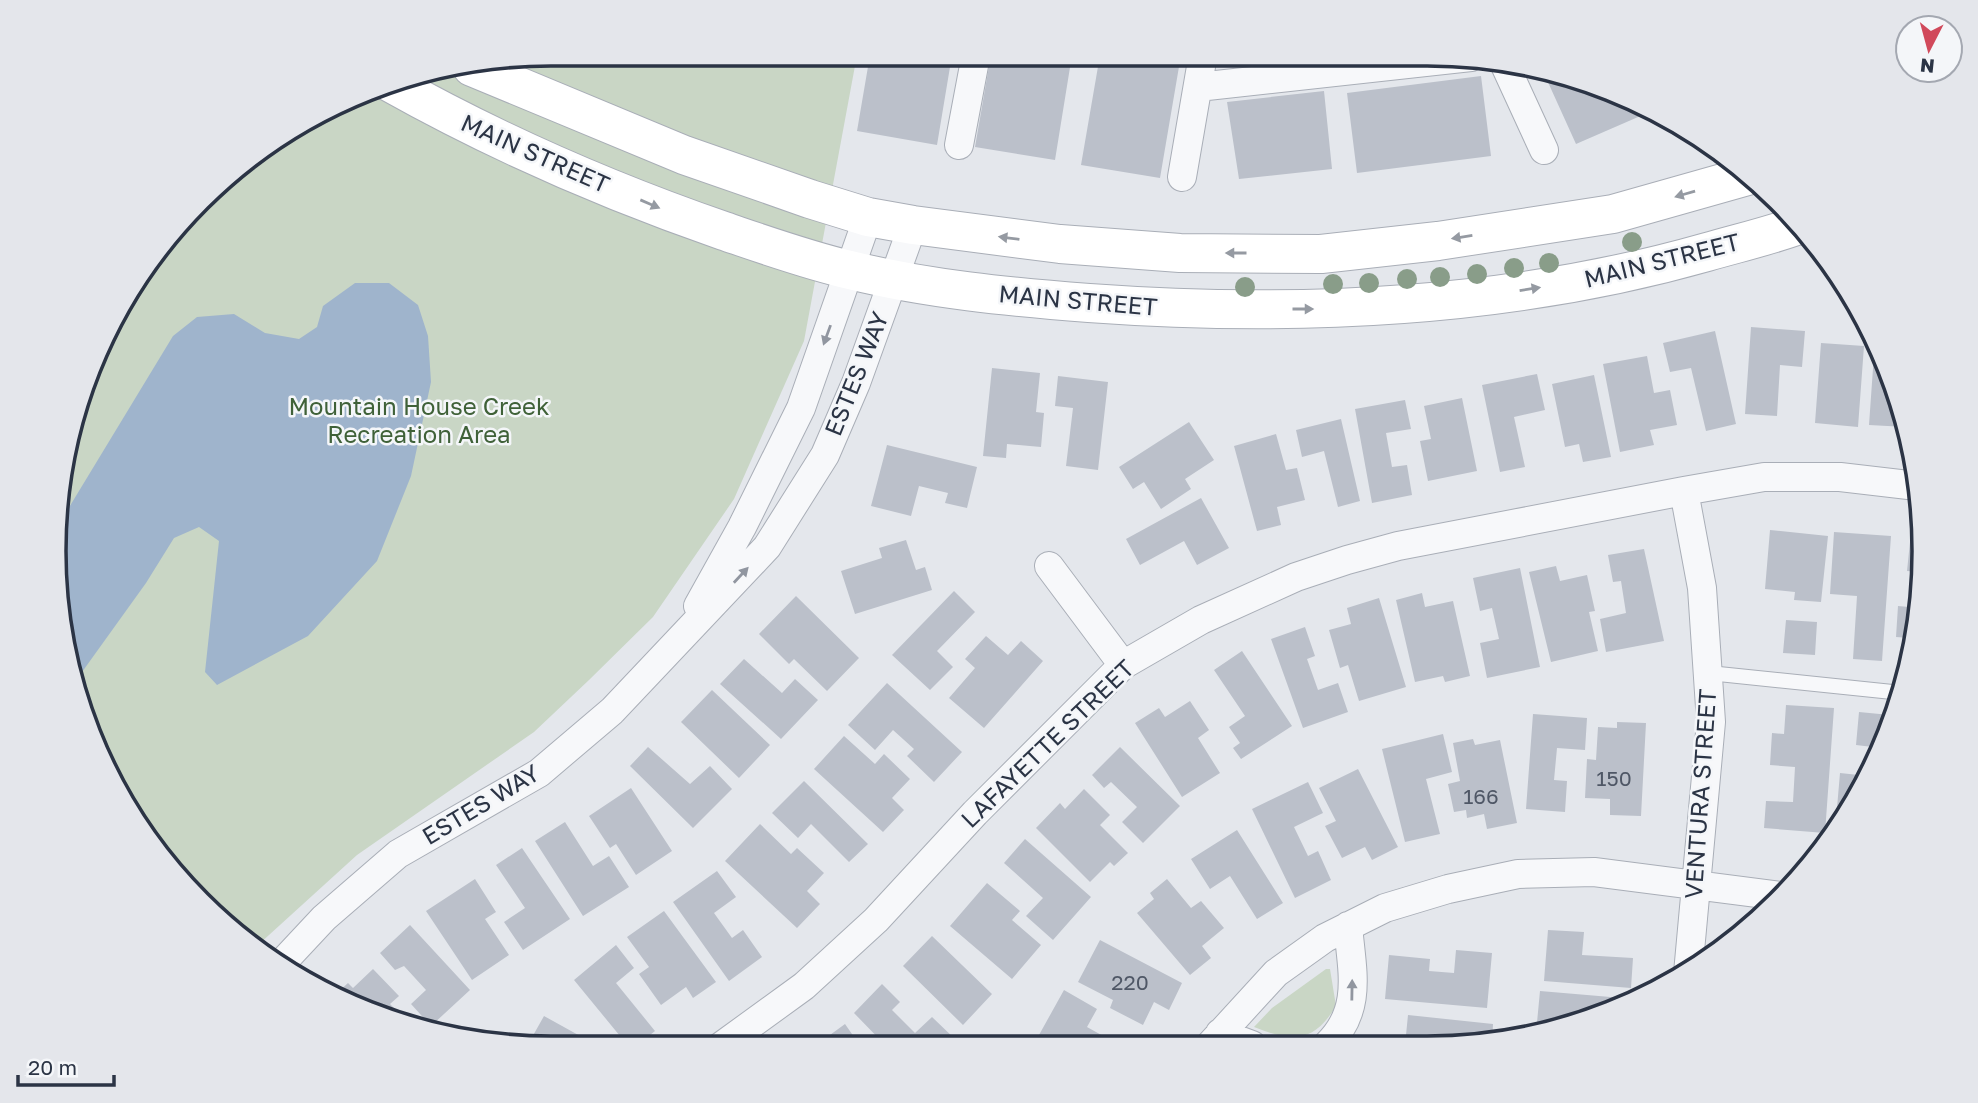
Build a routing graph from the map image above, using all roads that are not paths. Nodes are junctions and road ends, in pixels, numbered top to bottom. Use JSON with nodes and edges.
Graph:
{"nodes":[{"id":1,"x":974,"y":66,"type":"edge"},
{"id":2,"x":1201,"y":66,"type":"edge"},
{"id":3,"x":1389,"y":66,"type":"edge"},
{"id":4,"x":483,"y":72,"type":"edge"},
{"id":5,"x":1508,"y":74,"type":"edge"},
{"id":6,"x":1198,"y":87,"type":"junction"},
{"id":7,"x":403,"y":90,"type":"edge"},
{"id":8,"x":959,"y":145,"type":"dead end"},
{"id":9,"x":1544,"y":150,"type":"dead end"},
{"id":10,"x":1182,"y":177,"type":"dead end"},
{"id":11,"x":1737,"y":179,"type":"edge"},
{"id":12,"x":868,"y":216,"type":"junction"},
{"id":13,"x":913,"y":225,"type":"junction"},
{"id":14,"x":1787,"y":228,"type":"edge"},
{"id":15,"x":852,"y":271,"type":"junction"},
{"id":16,"x":894,"y":280,"type":"junction"},
{"id":17,"x":1906,"y":485,"type":"edge"},
{"id":18,"x":1684,"y":491,"type":"junction"},
{"id":19,"x":1049,"y":566,"type":"dead end"},
{"id":20,"x":677,"y":642,"type":"junction"},
{"id":21,"x":1123,"y":665,"type":"junction"},
{"id":22,"x":1709,"y":673,"type":"junction"},
{"id":23,"x":1891,"y":692,"type":"edge"},
{"id":24,"x":1695,"y":887,"type":"junction"},
{"id":25,"x":1768,"y":895,"type":"edge"},
{"id":26,"x":1348,"y":926,"type":"junction"},
{"id":27,"x":287,"y":958,"type":"edge"},
{"id":28,"x":1689,"y":959,"type":"edge"},
{"id":29,"x":735,"y":1036,"type":"edge"},
{"id":30,"x":1218,"y":1036,"type":"edge"},
{"id":31,"x":1336,"y":1036,"type":"edge"}],
"edges":[{"from":1,"to":8,"type":"street"},
{"from":2,"to":6,"type":"street"},
{"from":3,"to":6,"type":"street"},
{"from":4,"to":12,"type":"street"},
{"from":5,"to":9,"type":"street"},
{"from":6,"to":10,"type":"street"},
{"from":7,"to":15,"type":"street","name":"MAIN STREET","one_way":true},
{"from":11,"to":13,"type":"street","one_way":true},
{"from":12,"to":13,"type":"street"},
{"from":12,"to":15,"type":"street","name":"ESTES WAY"},
{"from":13,"to":16,"type":"street","name":"ESTES WAY"},
{"from":16,"to":14,"type":"street","name":"MAIN STREET","one_way":true},
{"from":15,"to":16,"type":"street","name":"MAIN STREET"},
{"from":15,"to":20,"type":"street","name":"ESTES WAY","one_way":true},
{"from":20,"to":16,"type":"street","name":"ESTES WAY","one_way":true},
{"from":17,"to":18,"type":"street","name":"LAFAYETTE STREET"},
{"from":18,"to":21,"type":"street","name":"LAFAYETTE STREET"},
{"from":18,"to":22,"type":"street","name":"VENTURA STREET"},
{"from":19,"to":21,"type":"street"},
{"from":20,"to":27,"type":"street","name":"ESTES WAY"},
{"from":21,"to":29,"type":"street","name":"LAFAYETTE STREET"},
{"from":22,"to":23,"type":"lane"},
{"from":22,"to":24,"type":"street","name":"VENTURA STREET"},
{"from":24,"to":25,"type":"street"},
{"from":24,"to":26,"type":"street"},
{"from":24,"to":28,"type":"street","name":"VENTURA STREET"},
{"from":26,"to":30,"type":"street"},
{"from":31,"to":26,"type":"street","one_way":true}]}
